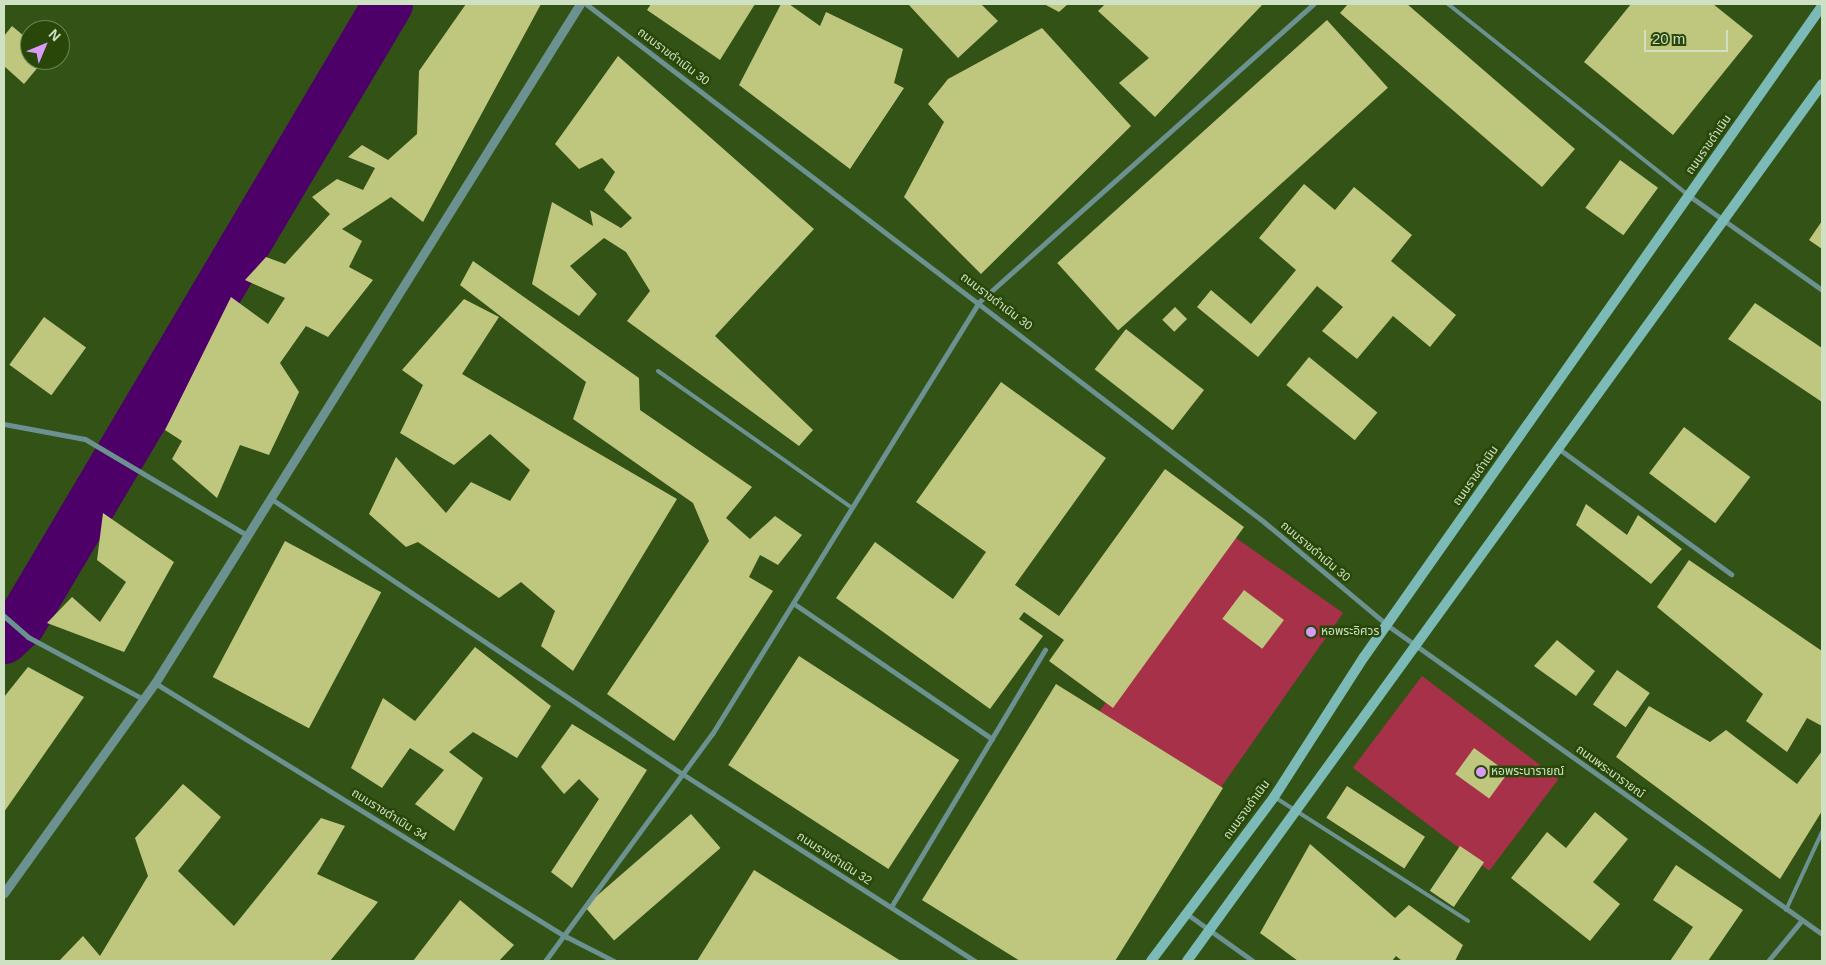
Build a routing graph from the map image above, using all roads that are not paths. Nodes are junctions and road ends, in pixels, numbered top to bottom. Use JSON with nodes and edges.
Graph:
{"nodes":[{"id":1,"x":580,"y":4,"type":"edge"},
{"id":2,"x":586,"y":4,"type":"edge"},
{"id":3,"x":1313,"y":4,"type":"edge"},
{"id":4,"x":1448,"y":4,"type":"edge"},
{"id":5,"x":1822,"y":6,"type":"edge"},
{"id":6,"x":1822,"y":84,"type":"edge"},
{"id":7,"x":1688,"y":195,"type":"junction"},
{"id":8,"x":1724,"y":222,"type":"junction"},
{"id":9,"x":1822,"y":290,"type":"edge"},
{"id":10,"x":979,"y":302,"type":"junction"},
{"id":11,"x":658,"y":371,"type":"dead end"},
{"id":12,"x":4,"y":424,"type":"edge"},
{"id":13,"x":1559,"y":449,"type":"junction"},
{"id":14,"x":270,"y":498,"type":"junction"},
{"id":15,"x":852,"y":508,"type":"junction"},
{"id":16,"x":247,"y":535,"type":"junction"},
{"id":17,"x":1732,"y":574,"type":"dead end"},
{"id":18,"x":793,"y":603,"type":"junction"},
{"id":19,"x":4,"y":616,"type":"edge"},
{"id":20,"x":1387,"y":625,"type":"junction"},
{"id":21,"x":1416,"y":646,"type":"junction"},
{"id":22,"x":1045,"y":650,"type":"dead end"},
{"id":23,"x":155,"y":683,"type":"junction"},
{"id":24,"x":144,"y":699,"type":"junction"},
{"id":25,"x":992,"y":739,"type":"junction"},
{"id":26,"x":682,"y":773,"type":"junction"},
{"id":27,"x":1274,"y":796,"type":"junction"},
{"id":28,"x":1297,"y":811,"type":"junction"},
{"id":29,"x":1822,"y":832,"type":"edge"},
{"id":30,"x":4,"y":892,"type":"edge"},
{"id":31,"x":891,"y":907,"type":"junction"},
{"id":32,"x":1786,"y":910,"type":"junction"},
{"id":33,"x":1186,"y":914,"type":"junction"},
{"id":34,"x":1802,"y":920,"type":"junction"},
{"id":35,"x":1468,"y":921,"type":"dead end"},
{"id":36,"x":1210,"y":930,"type":"junction"},
{"id":37,"x":1822,"y":934,"type":"edge"},
{"id":38,"x":567,"y":937,"type":"junction"},
{"id":39,"x":545,"y":961,"type":"edge"},
{"id":40,"x":614,"y":961,"type":"edge"},
{"id":41,"x":975,"y":961,"type":"edge"},
{"id":42,"x":1151,"y":961,"type":"edge"},
{"id":43,"x":1187,"y":961,"type":"edge"},
{"id":44,"x":1254,"y":961,"type":"edge"},
{"id":45,"x":1768,"y":961,"type":"edge"}],
"edges":[{"from":1,"to":14,"type":"street"},
{"from":2,"to":10,"type":"street","name":"ถนนราขดำเนิน 30"},
{"from":3,"to":10,"type":"street"},
{"from":4,"to":7,"type":"lane"},
{"from":5,"to":7,"type":"main road","name":"ถนนราขดำเนิน"},
{"from":6,"to":8,"type":"main road"},
{"from":7,"to":8,"type":"street"},
{"from":7,"to":20,"type":"main road","name":"ถนนราขดำเนิน"},
{"from":8,"to":9,"type":"street"},
{"from":8,"to":13,"type":"main road"},
{"from":10,"to":15,"type":"street"},
{"from":10,"to":20,"type":"street","name":"ถนนราขดำเนิน 30"},
{"from":11,"to":15,"type":"lane"},
{"from":12,"to":16,"type":"street"},
{"from":13,"to":17,"type":"street"},
{"from":13,"to":21,"type":"main road"},
{"from":14,"to":16,"type":"street"},
{"from":14,"to":26,"type":"street","name":"ถนนราขดำเนิน 32"},
{"from":15,"to":18,"type":"street"},
{"from":16,"to":23,"type":"street"},
{"from":18,"to":25,"type":"street"},
{"from":18,"to":26,"type":"street"},
{"from":19,"to":24,"type":"street"},
{"from":20,"to":21,"type":"street","name":"ถนนพระนารายณ์"},
{"from":20,"to":27,"type":"main road","name":"ถนนราขดำเนิน"},
{"from":21,"to":28,"type":"main road"},
{"from":21,"to":32,"type":"street","name":"ถนนพระนารายณ์"},
{"from":22,"to":25,"type":"street"},
{"from":23,"to":24,"type":"street"},
{"from":23,"to":38,"type":"street","name":"ถนนราชดำเนิน 34"},
{"from":24,"to":30,"type":"street"},
{"from":25,"to":31,"type":"street"},
{"from":26,"to":31,"type":"street","name":"ถนนราขดำเนิน 32"},
{"from":26,"to":38,"type":"street"},
{"from":27,"to":28,"type":"lane"},
{"from":27,"to":33,"type":"main road","name":"ถนนราขดำเนิน"},
{"from":28,"to":35,"type":"lane"},
{"from":28,"to":36,"type":"main road"},
{"from":29,"to":32,"type":"lane"},
{"from":31,"to":41,"type":"street","name":"ถนนราขดำเนิน 32"},
{"from":32,"to":34,"type":"street","name":"ถนนพระนารายณ์"},
{"from":33,"to":36,"type":"street"},
{"from":33,"to":42,"type":"main road","name":"ถนนราขดำเนิน"},
{"from":34,"to":37,"type":"street","name":"ถนนพระนารายณ์"},
{"from":34,"to":45,"type":"street"},
{"from":36,"to":43,"type":"main road"},
{"from":36,"to":44,"type":"street"},
{"from":38,"to":39,"type":"street"},
{"from":38,"to":40,"type":"street","name":"ถนนราชดำเนิน 34"}]}
